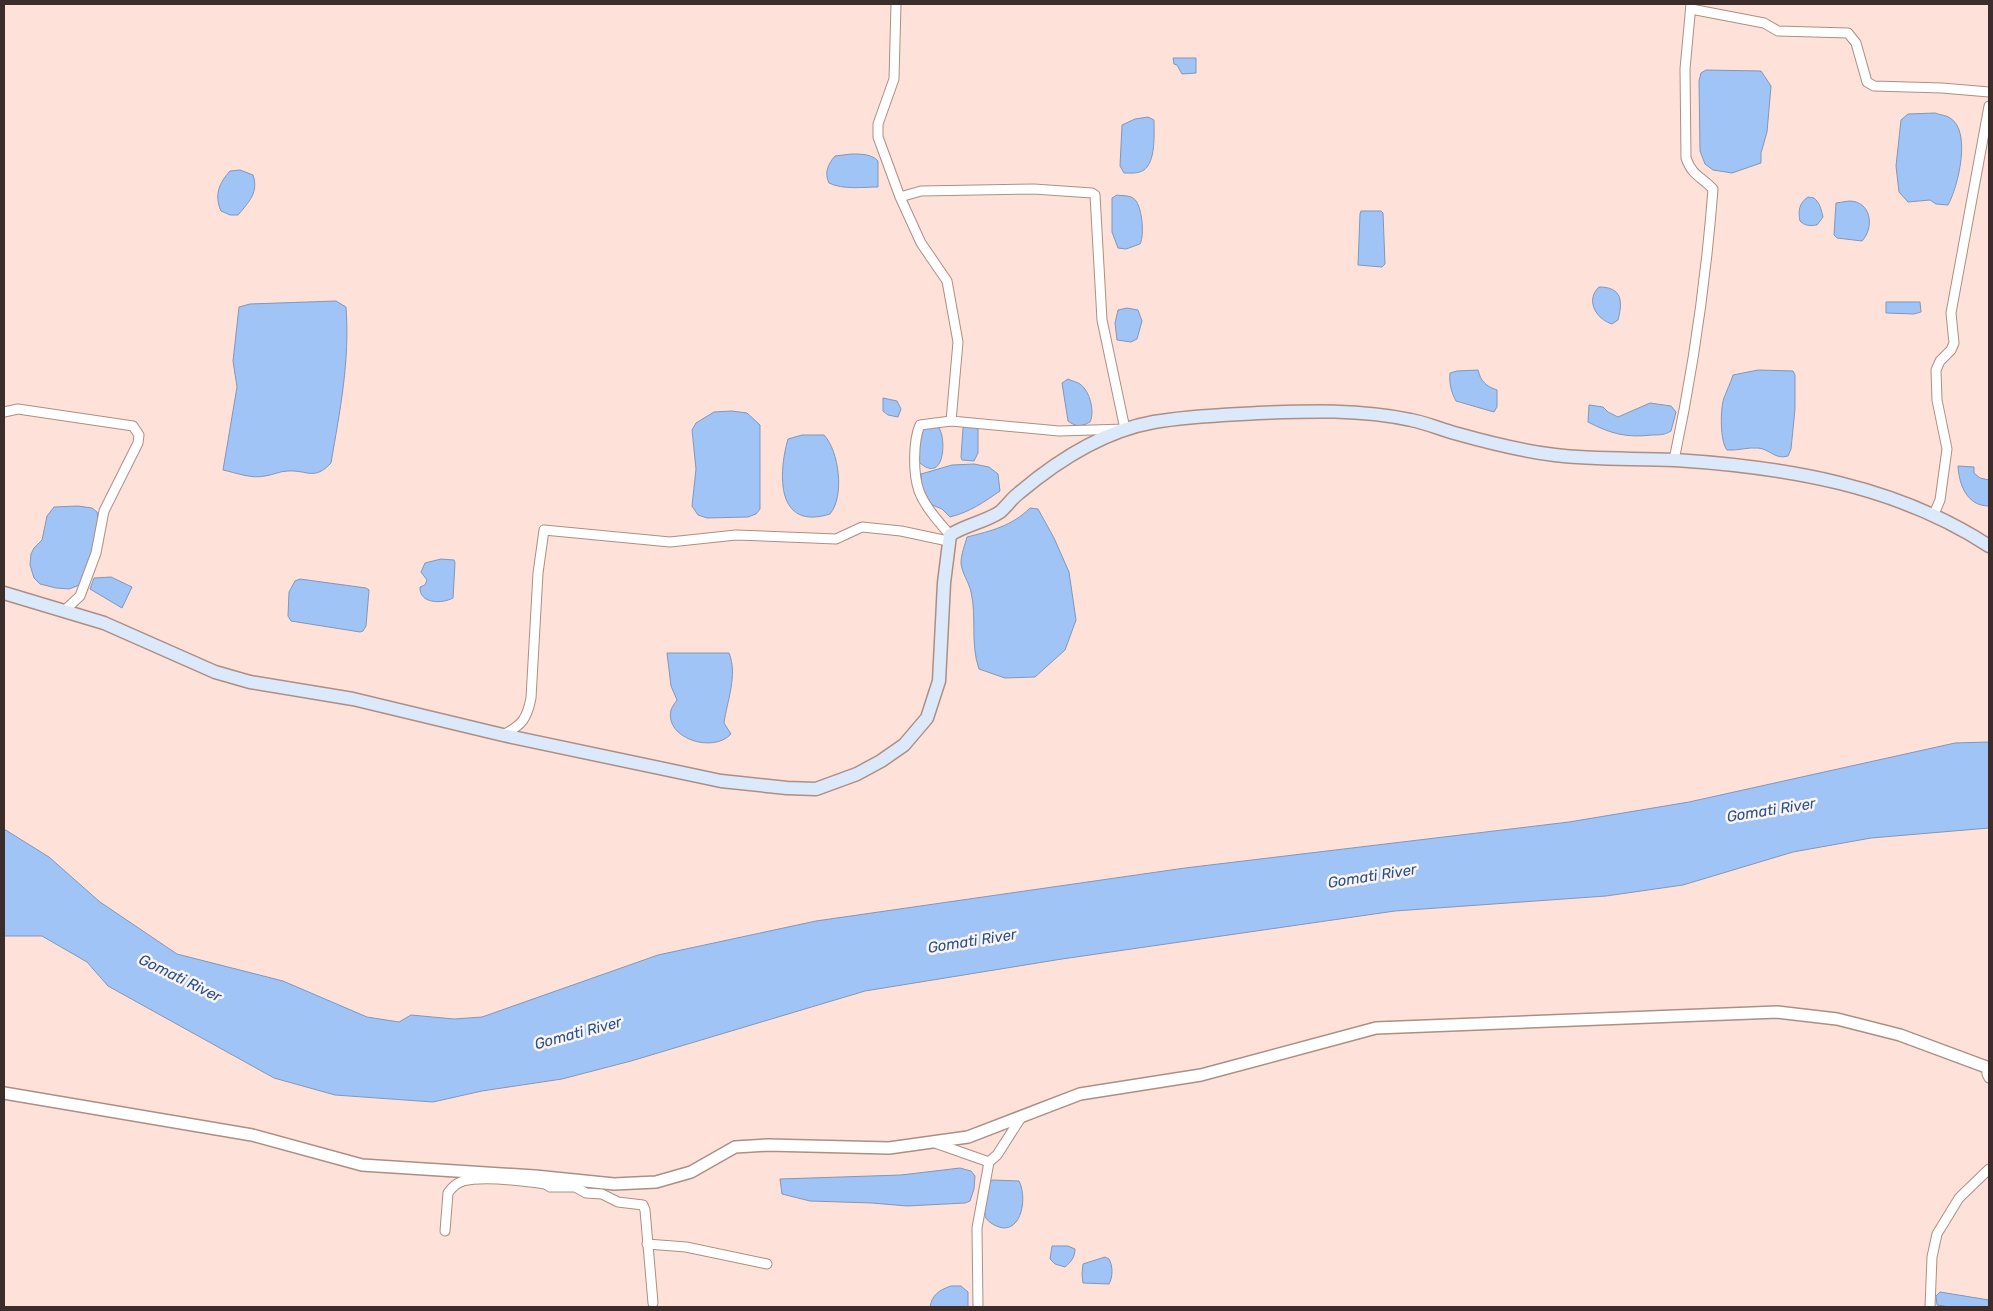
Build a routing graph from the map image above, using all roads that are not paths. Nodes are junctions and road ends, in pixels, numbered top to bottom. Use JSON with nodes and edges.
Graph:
{"nodes":[{"id":1,"x":896,"y":4,"type":"edge"},
{"id":2,"x":1691,"y":6,"type":"edge"},
{"id":3,"x":1989,"y":92,"type":"edge"},
{"id":4,"x":1989,"y":106,"type":"edge"},
{"id":5,"x":900,"y":197,"type":"junction"},
{"id":6,"x":4,"y":412,"type":"edge"},
{"id":7,"x":951,"y":421,"type":"junction"},
{"id":8,"x":1125,"y":429,"type":"junction"},
{"id":9,"x":1674,"y":460,"type":"junction"},
{"id":10,"x":1934,"y":514,"type":"junction"},
{"id":11,"x":949,"y":538,"type":"junction"},
{"id":12,"x":1989,"y":546,"type":"edge"},
{"id":13,"x":4,"y":593,"type":"edge"},
{"id":14,"x":65,"y":610,"type":"junction"},
{"id":15,"x":503,"y":734,"type":"junction"},
{"id":16,"x":1988,"y":1071,"type":"edge"},
{"id":17,"x":4,"y":1093,"type":"edge"},
{"id":18,"x":1022,"y":1116,"type":"junction"},
{"id":19,"x":932,"y":1142,"type":"junction"},
{"id":20,"x":989,"y":1162,"type":"junction"},
{"id":21,"x":1989,"y":1169,"type":"edge"},
{"id":22,"x":535,"y":1176,"type":"junction"},
{"id":23,"x":545,"y":1184,"type":"junction"},
{"id":24,"x":445,"y":1231,"type":"dead end"},
{"id":25,"x":648,"y":1244,"type":"junction"},
{"id":26,"x":767,"y":1264,"type":"dead end"},
{"id":27,"x":653,"y":1303,"type":"dead end"},
{"id":28,"x":978,"y":1307,"type":"edge"},
{"id":29,"x":1930,"y":1307,"type":"edge"}],
"edges":[{"from":1,"to":5,"type":"street"},
{"from":2,"to":3,"type":"street"},
{"from":2,"to":9,"type":"street"},
{"from":4,"to":10,"type":"street"},
{"from":5,"to":7,"type":"street"},
{"from":5,"to":8,"type":"street"},
{"from":6,"to":14,"type":"street"},
{"from":7,"to":8,"type":"street"},
{"from":7,"to":11,"type":"street"},
{"from":8,"to":9,"type":"main road"},
{"from":8,"to":11,"type":"main road"},
{"from":9,"to":10,"type":"main road"},
{"from":10,"to":12,"type":"main road"},
{"from":11,"to":15,"type":"street"},
{"from":11,"to":15,"type":"main road"},
{"from":13,"to":14,"type":"main road"},
{"from":14,"to":15,"type":"main road"},
{"from":16,"to":18,"type":"street"},
{"from":17,"to":22,"type":"street"},
{"from":18,"to":19,"type":"street"},
{"from":18,"to":20,"type":"street"},
{"from":19,"to":20,"type":"street"},
{"from":19,"to":22,"type":"street"},
{"from":20,"to":28,"type":"street"},
{"from":21,"to":29,"type":"street"},
{"from":22,"to":23,"type":"street"},
{"from":23,"to":24,"type":"street"},
{"from":23,"to":25,"type":"street"},
{"from":25,"to":26,"type":"street"},
{"from":25,"to":27,"type":"street"}]}
